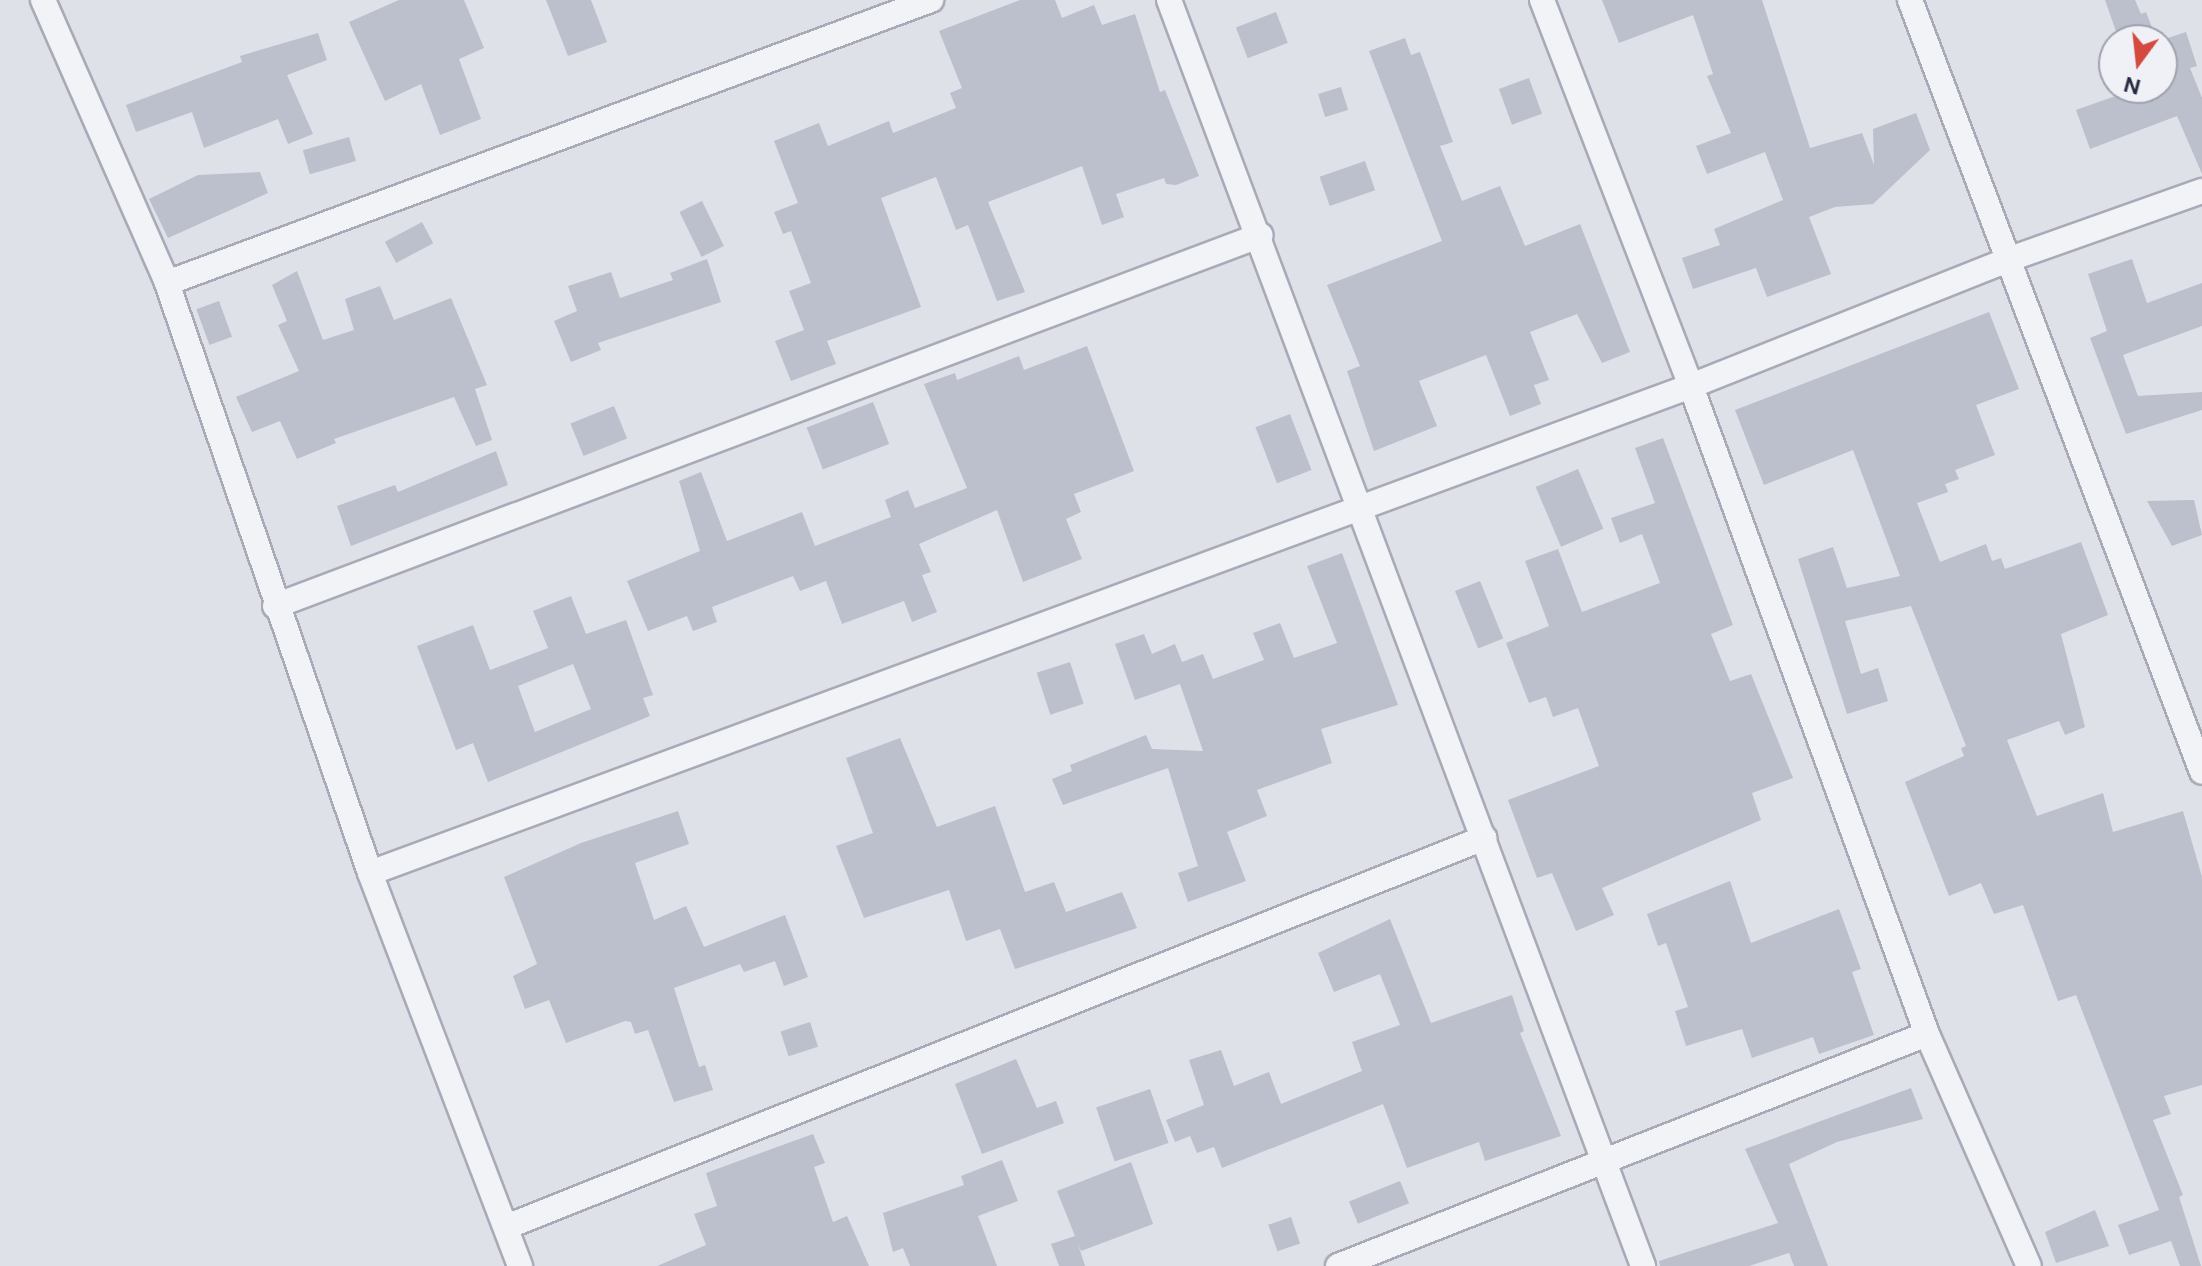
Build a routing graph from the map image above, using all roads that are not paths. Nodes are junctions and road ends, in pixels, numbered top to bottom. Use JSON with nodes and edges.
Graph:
{"nodes":[{"id":1,"x":43,"y":0,"type":"edge"},
{"id":2,"x":931,"y":0,"type":"edge"},
{"id":3,"x":1169,"y":0,"type":"edge"},
{"id":4,"x":1542,"y":0,"type":"edge"},
{"id":5,"x":1910,"y":0,"type":"edge"},
{"id":6,"x":2202,"y":191,"type":"edge"},
{"id":7,"x":1261,"y":235,"type":"junction"},
{"id":8,"x":2007,"y":260,"type":"junction"},
{"id":9,"x":167,"y":283,"type":"junction"},
{"id":10,"x":1691,"y":386,"type":"junction"},
{"id":11,"x":1360,"y":509,"type":"junction"},
{"id":12,"x":275,"y":606,"type":"junction"},
{"id":13,"x":2202,"y":772,"type":"edge"},
{"id":14,"x":1484,"y":838,"type":"junction"},
{"id":15,"x":370,"y":873,"type":"junction"},
{"id":16,"x":1927,"y":1034,"type":"junction"},
{"id":17,"x":1605,"y":1164,"type":"junction"},
{"id":18,"x":506,"y":1227,"type":"junction"},
{"id":19,"x":520,"y":1266,"type":"edge"},
{"id":20,"x":1338,"y":1266,"type":"edge"},
{"id":21,"x":1643,"y":1266,"type":"edge"},
{"id":22,"x":2029,"y":1266,"type":"edge"}],
"edges":[{"from":1,"to":9,"type":"street"},
{"from":2,"to":9,"type":"street"},
{"from":3,"to":7,"type":"street"},
{"from":4,"to":10,"type":"street"},
{"from":5,"to":8,"type":"street"},
{"from":6,"to":8,"type":"street"},
{"from":7,"to":11,"type":"street"},
{"from":7,"to":12,"type":"street"},
{"from":8,"to":10,"type":"street"},
{"from":8,"to":13,"type":"street"},
{"from":9,"to":12,"type":"street"},
{"from":10,"to":11,"type":"street"},
{"from":10,"to":16,"type":"street"},
{"from":11,"to":14,"type":"street"},
{"from":11,"to":15,"type":"street"},
{"from":12,"to":15,"type":"street"},
{"from":14,"to":17,"type":"street"},
{"from":14,"to":18,"type":"street"},
{"from":15,"to":18,"type":"street"},
{"from":16,"to":17,"type":"street"},
{"from":16,"to":22,"type":"street"},
{"from":17,"to":20,"type":"street"},
{"from":17,"to":21,"type":"street"},
{"from":18,"to":19,"type":"street"}]}
